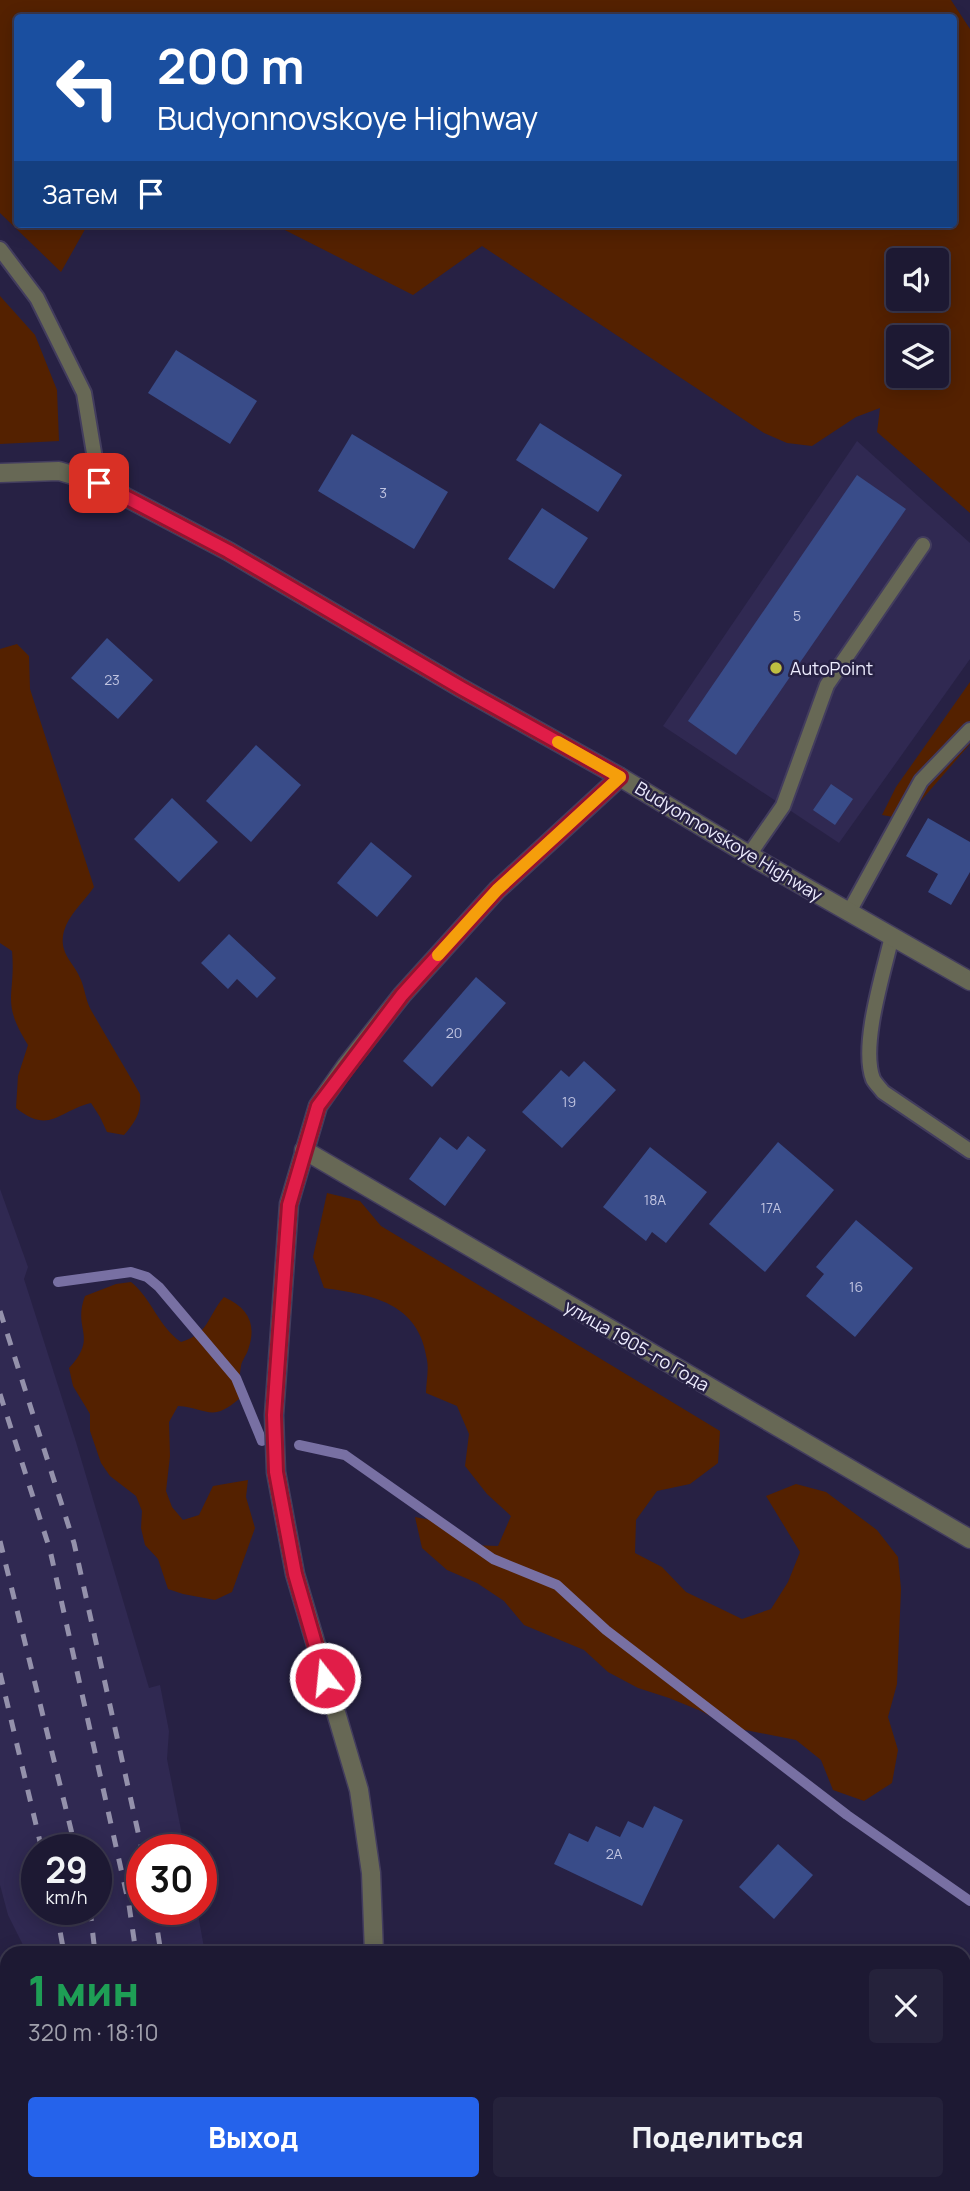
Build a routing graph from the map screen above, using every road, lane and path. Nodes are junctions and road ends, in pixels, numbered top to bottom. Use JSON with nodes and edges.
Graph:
{"nodes":[{"id":1,"x":0,"y":249,"type":"edge"},
{"id":2,"x":0,"y":473,"type":"edge"},
{"id":3,"x":99,"y":483,"type":"junction"},
{"id":4,"x":923,"y":545,"type":"dead end"},
{"id":5,"x":970,"y":730,"type":"edge"},
{"id":6,"x":620,"y":777,"type":"junction"},
{"id":7,"x":749,"y":855,"type":"junction"},
{"id":8,"x":849,"y":912,"type":"junction"},
{"id":9,"x":892,"y":936,"type":"junction"},
{"id":10,"x":970,"y":981,"type":"edge"},
{"id":11,"x":304,"y":1150,"type":"junction"},
{"id":12,"x":970,"y":1151,"type":"edge"},
{"id":13,"x":970,"y":1539,"type":"edge"},
{"id":14,"x":374,"y":1946,"type":"edge"}],
"edges":[{"from":1,"to":3,"type":"lane"},
{"from":2,"to":3,"type":"street","name":"Budyonnovskoye Highway"},
{"from":3,"to":6,"type":"street","name":"Budyonnovskoye Highway"},
{"from":4,"to":7,"type":"lane"},
{"from":5,"to":8,"type":"lane"},
{"from":6,"to":7,"type":"street","name":"Budyonnovskoye Highway"},
{"from":6,"to":11,"type":"street"},
{"from":7,"to":8,"type":"street","name":"Budyonnovskoye Highway"},
{"from":8,"to":9,"type":"street","name":"Budyonnovskoye Highway"},
{"from":9,"to":10,"type":"street","name":"Budyonnovskoye Highway"},
{"from":9,"to":12,"type":"lane"},
{"from":11,"to":13,"type":"street","name":"улица 1905-го Года"},
{"from":11,"to":14,"type":"street"}]}
